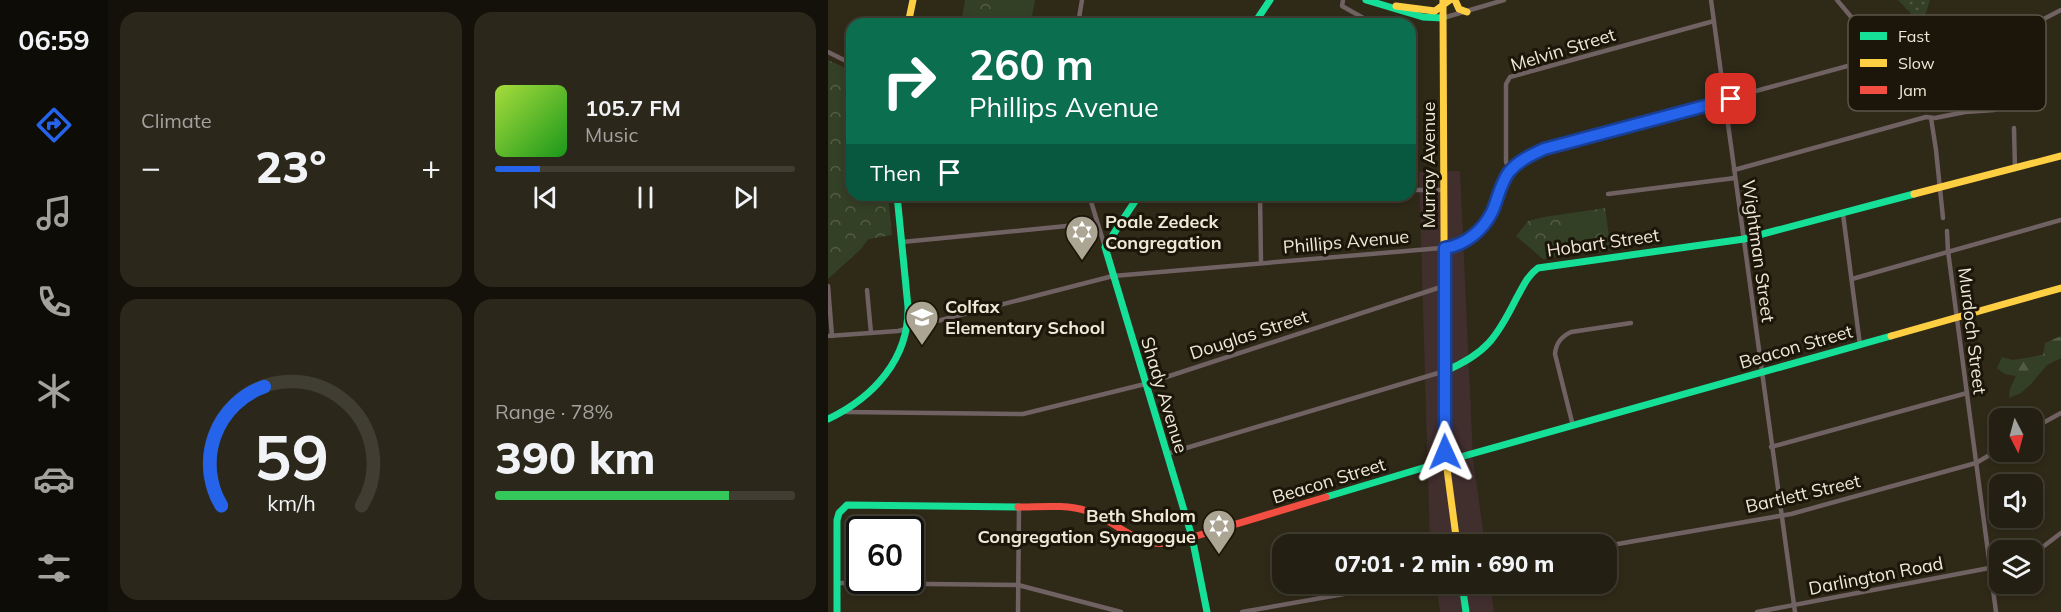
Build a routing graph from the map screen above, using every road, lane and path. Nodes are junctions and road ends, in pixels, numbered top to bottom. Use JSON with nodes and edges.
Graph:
{"nodes":[{"id":1,"x":913,"y":0,"type":"edge"},
{"id":2,"x":1082,"y":0,"type":"edge"},
{"id":3,"x":1270,"y":0,"type":"edge"},
{"id":4,"x":1342,"y":0,"type":"edge"},
{"id":5,"x":1366,"y":0,"type":"edge"},
{"id":6,"x":1450,"y":0,"type":"edge"},
{"id":7,"x":1455,"y":0,"type":"edge"},
{"id":8,"x":1504,"y":0,"type":"edge"},
{"id":9,"x":1711,"y":0,"type":"edge"},
{"id":10,"x":1837,"y":0,"type":"edge"},
{"id":11,"x":1443,"y":3,"type":"edge"},
{"id":12,"x":1390,"y":6,"type":"junction"},
{"id":13,"x":2061,"y":10,"type":"edge"},
{"id":14,"x":1431,"y":11,"type":"junction"},
{"id":15,"x":1467,"y":12,"type":"junction"},
{"id":16,"x":1850,"y":15,"type":"edge"},
{"id":17,"x":1260,"y":16,"type":"joint"},
{"id":18,"x":909,"y":18,"type":"edge"},
{"id":19,"x":1079,"y":18,"type":"edge"},
{"id":20,"x":1263,"y":18,"type":"edge"},
{"id":21,"x":1363,"y":18,"type":"edge"},
{"id":22,"x":1443,"y":18,"type":"junction"},
{"id":23,"x":2046,"y":18,"type":"edge"},
{"id":24,"x":1714,"y":21,"type":"junction"},
{"id":25,"x":828,"y":52,"type":"edge"},
{"id":26,"x":846,"y":61,"type":"edge"},
{"id":27,"x":1848,"y":66,"type":"edge"},
{"id":28,"x":1725,"y":100,"type":"junction"},
{"id":29,"x":1994,"y":111,"type":"dead end"},
{"id":30,"x":1931,"y":118,"type":"junction"},
{"id":31,"x":2014,"y":128,"type":"dead end"},
{"id":32,"x":2061,"y":156,"type":"edge"},
{"id":33,"x":2015,"y":169,"type":"junction"},
{"id":34,"x":1510,"y":170,"type":"junction"},
{"id":35,"x":1734,"y":170,"type":"junction"},
{"id":36,"x":1735,"y":178,"type":"junction"},
{"id":37,"x":1940,"y":189,"type":"junction"},
{"id":38,"x":1416,"y":190,"type":"edge"},
{"id":39,"x":1444,"y":190,"type":"junction"},
{"id":40,"x":1608,"y":194,"type":"dead end"},
{"id":41,"x":898,"y":201,"type":"edge"},
{"id":42,"x":1091,"y":201,"type":"edge"},
{"id":43,"x":1136,"y":201,"type":"edge"},
{"id":44,"x":1260,"y":201,"type":"edge"},
{"id":45,"x":1843,"y":214,"type":"junction"},
{"id":46,"x":1942,"y":218,"type":"dead end"},
{"id":47,"x":2061,"y":220,"type":"edge"},
{"id":48,"x":1097,"y":223,"type":"junction"},
{"id":49,"x":1947,"y":231,"type":"dead end"},
{"id":50,"x":1744,"y":240,"type":"junction"},
{"id":51,"x":902,"y":242,"type":"junction"},
{"id":52,"x":1105,"y":247,"type":"junction"},
{"id":53,"x":1445,"y":248,"type":"junction"},
{"id":54,"x":1948,"y":251,"type":"junction"},
{"id":55,"x":1261,"y":263,"type":"junction"},
{"id":56,"x":1113,"y":276,"type":"junction"},
{"id":57,"x":1852,"y":279,"type":"junction"},
{"id":58,"x":828,"y":286,"type":"edge"},
{"id":59,"x":1444,"y":286,"type":"junction"},
{"id":60,"x":2061,"y":288,"type":"edge"},
{"id":61,"x":867,"y":290,"type":"dead end"},
{"id":62,"x":1957,"y":318,"type":"junction"},
{"id":63,"x":1631,"y":323,"type":"dead end"},
{"id":64,"x":906,"y":328,"type":"junction"},
{"id":65,"x":871,"y":333,"type":"junction"},
{"id":66,"x":830,"y":336,"type":"edge"},
{"id":67,"x":1860,"y":345,"type":"junction"},
{"id":68,"x":1444,"y":371,"type":"junction"},
{"id":69,"x":1761,"y":373,"type":"junction"},
{"id":70,"x":1145,"y":384,"type":"junction"},
{"id":71,"x":1967,"y":393,"type":"junction"},
{"id":72,"x":846,"y":411,"type":"junction"},
{"id":73,"x":2061,"y":412,"type":"edge"},
{"id":74,"x":828,"y":419,"type":"edge"},
{"id":75,"x":2043,"y":423,"type":"edge"},
{"id":76,"x":1573,"y":426,"type":"junction"},
{"id":77,"x":1771,"y":447,"type":"junction"},
{"id":78,"x":1166,"y":454,"type":"junction"},
{"id":79,"x":1989,"y":455,"type":"edge"},
{"id":80,"x":1446,"y":461,"type":"junction"},
{"id":81,"x":1976,"y":463,"type":"junction"},
{"id":82,"x":1018,"y":506,"type":"junction"},
{"id":83,"x":1781,"y":515,"type":"junction"},
{"id":84,"x":2061,"y":533,"type":"edge"},
{"id":85,"x":1455,"y":534,"type":"edge"},
{"id":86,"x":1192,"y":537,"type":"junction"},
{"id":87,"x":1617,"y":544,"type":"edge"},
{"id":88,"x":2043,"y":547,"type":"edge"},
{"id":89,"x":1989,"y":554,"type":"edge"},
{"id":90,"x":1989,"y":568,"type":"edge"},
{"id":91,"x":838,"y":583,"type":"junction"},
{"id":92,"x":1018,"y":585,"type":"junction"},
{"id":93,"x":1344,"y":594,"type":"edge"},
{"id":94,"x":1463,"y":594,"type":"edge"},
{"id":95,"x":1994,"y":594,"type":"edge"},
{"id":96,"x":1795,"y":609,"type":"edge"},
{"id":97,"x":837,"y":612,"type":"edge"},
{"id":98,"x":1018,"y":612,"type":"edge"},
{"id":99,"x":1121,"y":612,"type":"edge"},
{"id":100,"x":1207,"y":612,"type":"edge"},
{"id":101,"x":1242,"y":612,"type":"edge"},
{"id":102,"x":1466,"y":612,"type":"edge"},
{"id":103,"x":1757,"y":612,"type":"edge"},
{"id":104,"x":1996,"y":612,"type":"edge"}],
"edges":[{"from":1,"to":18,"type":"main road"},
{"from":2,"to":19,"type":"street"},
{"from":3,"to":17,"type":"main road"},
{"from":4,"to":21,"type":"street"},
{"from":5,"to":12,"type":"main road"},
{"from":6,"to":11,"type":"main road"},
{"from":7,"to":15,"type":"main road"},
{"from":8,"to":15,"type":"street"},
{"from":9,"to":24,"type":"street","name":"Wightman Street"},
{"from":10,"to":16,"type":"street"},
{"from":11,"to":14,"type":"main road"},
{"from":11,"to":22,"type":"main road","name":"Murray Avenue"},
{"from":12,"to":14,"type":"main road"},
{"from":12,"to":22,"type":"main road"},
{"from":13,"to":23,"type":"street"},
{"from":14,"to":22,"type":"main road"},
{"from":15,"to":22,"type":"street"},
{"from":17,"to":20,"type":"street"},
{"from":22,"to":39,"type":"main road","name":"Murray Avenue"},
{"from":24,"to":28,"type":"street","name":"Wightman Street"},
{"from":24,"to":34,"type":"street","name":"Melvin Street"},
{"from":25,"to":26,"type":"street"},
{"from":27,"to":28,"type":"street"},
{"from":28,"to":34,"type":"street"},
{"from":28,"to":35,"type":"street","name":"Wightman Street"},
{"from":29,"to":30,"type":"street"},
{"from":30,"to":35,"type":"street"},
{"from":30,"to":37,"type":"street"},
{"from":31,"to":33,"type":"street"},
{"from":32,"to":33,"type":"main road","name":"Hobart Street"},
{"from":33,"to":37,"type":"main road","name":"Hobart Street"},
{"from":34,"to":53,"type":"street","name":"Phillips Avenue"},
{"from":35,"to":36,"type":"street","name":"Wightman Street"},
{"from":36,"to":40,"type":"street"},
{"from":36,"to":50,"type":"street","name":"Wightman Street"},
{"from":37,"to":45,"type":"main road","name":"Hobart Street"},
{"from":37,"to":46,"type":"street"},
{"from":38,"to":39,"type":"street"},
{"from":39,"to":53,"type":"main road","name":"Murray Avenue"},
{"from":41,"to":51,"type":"main road"},
{"from":42,"to":48,"type":"street"},
{"from":43,"to":52,"type":"main road"},
{"from":44,"to":55,"type":"street"},
{"from":45,"to":50,"type":"main road","name":"Hobart Street"},
{"from":45,"to":57,"type":"street"},
{"from":47,"to":54,"type":"street"},
{"from":48,"to":51,"type":"street"},
{"from":48,"to":52,"type":"street"},
{"from":49,"to":54,"type":"street","name":"Murdoch Street"},
{"from":50,"to":68,"type":"main road","name":"Hobart Street"},
{"from":50,"to":69,"type":"street","name":"Wightman Street"},
{"from":51,"to":64,"type":"main road"},
{"from":52,"to":56,"type":"main road","name":"Shady Avenue"},
{"from":53,"to":55,"type":"street","name":"Phillips Avenue"},
{"from":53,"to":59,"type":"main road","name":"Murray Avenue"},
{"from":54,"to":57,"type":"street"},
{"from":54,"to":62,"type":"street","name":"Murdoch Street"},
{"from":55,"to":56,"type":"street","name":"Phillips Avenue"},
{"from":56,"to":64,"type":"street","name":"Phillips Avenue"},
{"from":56,"to":70,"type":"main road","name":"Shady Avenue"},
{"from":57,"to":67,"type":"street"},
{"from":58,"to":66,"type":"street"},
{"from":59,"to":68,"type":"main road","name":"Murray Avenue"},
{"from":59,"to":70,"type":"street","name":"Douglas Street"},
{"from":60,"to":62,"type":"main road","name":"Beacon Street"},
{"from":61,"to":65,"type":"street"},
{"from":62,"to":67,"type":"main road","name":"Beacon Street"},
{"from":62,"to":71,"type":"street","name":"Murdoch Street"},
{"from":63,"to":76,"type":"street"},
{"from":64,"to":65,"type":"street","name":"Phillips Avenue"},
{"from":64,"to":72,"type":"main road"},
{"from":65,"to":66,"type":"street","name":"Phillips Avenue"},
{"from":67,"to":69,"type":"main road","name":"Beacon Street"},
{"from":68,"to":78,"type":"street","name":"Hobart Street"},
{"from":68,"to":80,"type":"main road","name":"Murray Avenue"},
{"from":69,"to":76,"type":"main road","name":"Beacon Street"},
{"from":69,"to":77,"type":"street","name":"Wightman Street"},
{"from":70,"to":72,"type":"street","name":"Douglas Street"},
{"from":70,"to":78,"type":"main road","name":"Shady Avenue"},
{"from":71,"to":77,"type":"street"},
{"from":71,"to":81,"type":"street","name":"Murdoch Street"},
{"from":72,"to":74,"type":"main road"},
{"from":73,"to":75,"type":"street"},
{"from":76,"to":80,"type":"main road","name":"Beacon Street"},
{"from":77,"to":83,"type":"street","name":"Wightman Street"},
{"from":78,"to":86,"type":"main road","name":"Shady Avenue"},
{"from":79,"to":81,"type":"street","name":"Bartlett Street"},
{"from":80,"to":85,"type":"main road","name":"Murray Avenue"},
{"from":80,"to":86,"type":"main road","name":"Beacon Street"},
{"from":81,"to":83,"type":"street","name":"Bartlett Street"},
{"from":81,"to":89,"type":"street","name":"Murdoch Street"},
{"from":82,"to":86,"type":"main road","name":"Beacon Street"},
{"from":82,"to":91,"type":"main road","name":"Beacon Street"},
{"from":82,"to":92,"type":"street"},
{"from":83,"to":87,"type":"street","name":"Bartlett Street"},
{"from":83,"to":96,"type":"street","name":"Wightman Street"},
{"from":84,"to":88,"type":"street"},
{"from":86,"to":100,"type":"main road","name":"Shady Avenue"},
{"from":90,"to":96,"type":"street","name":"Darlington Road"},
{"from":91,"to":92,"type":"street"},
{"from":91,"to":97,"type":"main road","name":"Beacon Street"},
{"from":92,"to":98,"type":"street"},
{"from":92,"to":99,"type":"street"},
{"from":93,"to":101,"type":"street"},
{"from":94,"to":102,"type":"main road"},
{"from":95,"to":104,"type":"street","name":"Murdoch Street"},
{"from":96,"to":103,"type":"street","name":"Darlington Road"}]}
